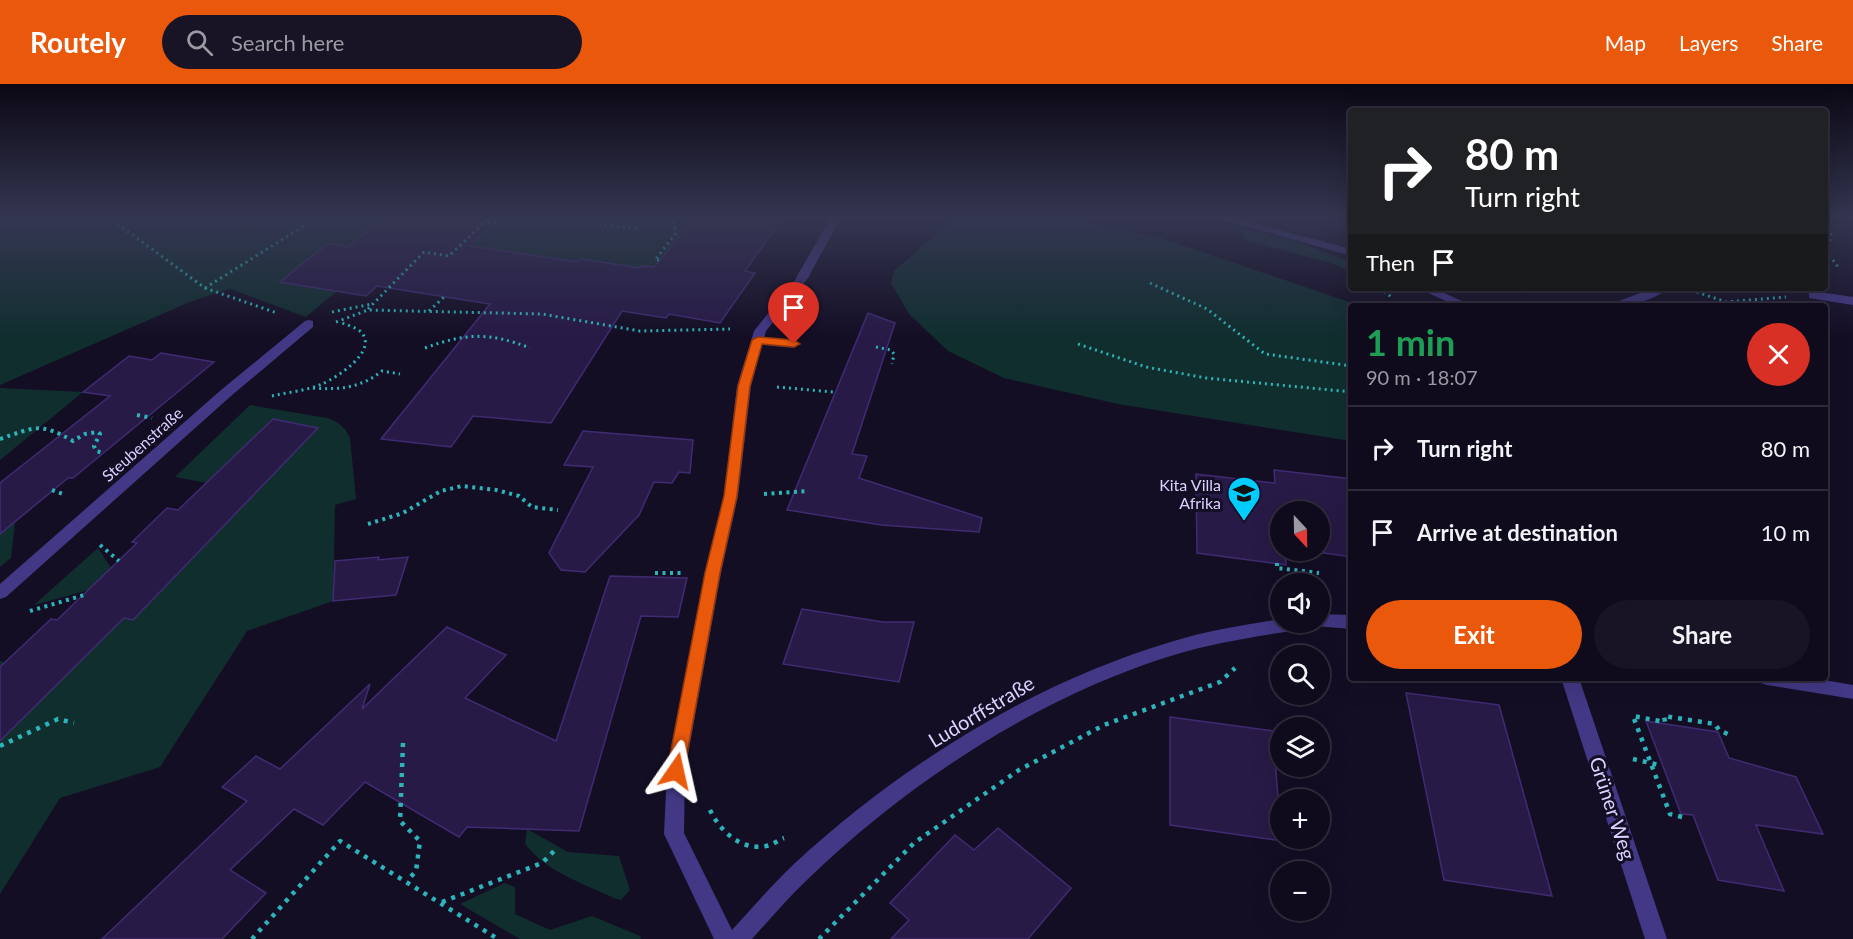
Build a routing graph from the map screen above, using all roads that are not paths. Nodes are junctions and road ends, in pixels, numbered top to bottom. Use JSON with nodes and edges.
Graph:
{"nodes":[{"id":1,"x":814,"y":257,"type":"edge"},
{"id":2,"x":1430,"y":291,"type":"edge"},
{"id":3,"x":1656,"y":291,"type":"edge"},
{"id":4,"x":1813,"y":295,"type":"road end"},
{"id":5,"x":1446,"y":298,"type":"edge"},
{"id":6,"x":1853,"y":301,"type":"edge"},
{"id":7,"x":1622,"y":303,"type":"edge"},
{"id":8,"x":309,"y":324,"type":"road end"},
{"id":9,"x":759,"y":336,"type":"junction"},
{"id":10,"x":794,"y":344,"type":"dead end"},
{"id":11,"x":0,"y":593,"type":"edge"},
{"id":12,"x":1330,"y":621,"type":"edge"},
{"id":13,"x":1348,"y":622,"type":"edge"},
{"id":14,"x":1270,"y":627,"type":"edge"},
{"id":15,"x":1571,"y":681,"type":"edge"},
{"id":16,"x":1785,"y":681,"type":"edge"},
{"id":17,"x":1853,"y":692,"type":"edge"},
{"id":18,"x":725,"y":939,"type":"edge"},
{"id":19,"x":738,"y":939,"type":"edge"},
{"id":20,"x":1656,"y":939,"type":"edge"}],
"edges":[{"from":1,"to":9,"type":"street"},
{"from":2,"to":5,"type":"street"},
{"from":3,"to":7,"type":"street"},
{"from":4,"to":6,"type":"street"},
{"from":8,"to":11,"type":"street","name":"Steubenstraße"},
{"from":9,"to":10,"type":"street"},
{"from":9,"to":18,"type":"street"},
{"from":12,"to":13,"type":"street"},
{"from":14,"to":19,"type":"street","name":"Ludorffstraße"},
{"from":15,"to":20,"type":"street","name":"Grüner Weg"},
{"from":16,"to":17,"type":"street"}]}
